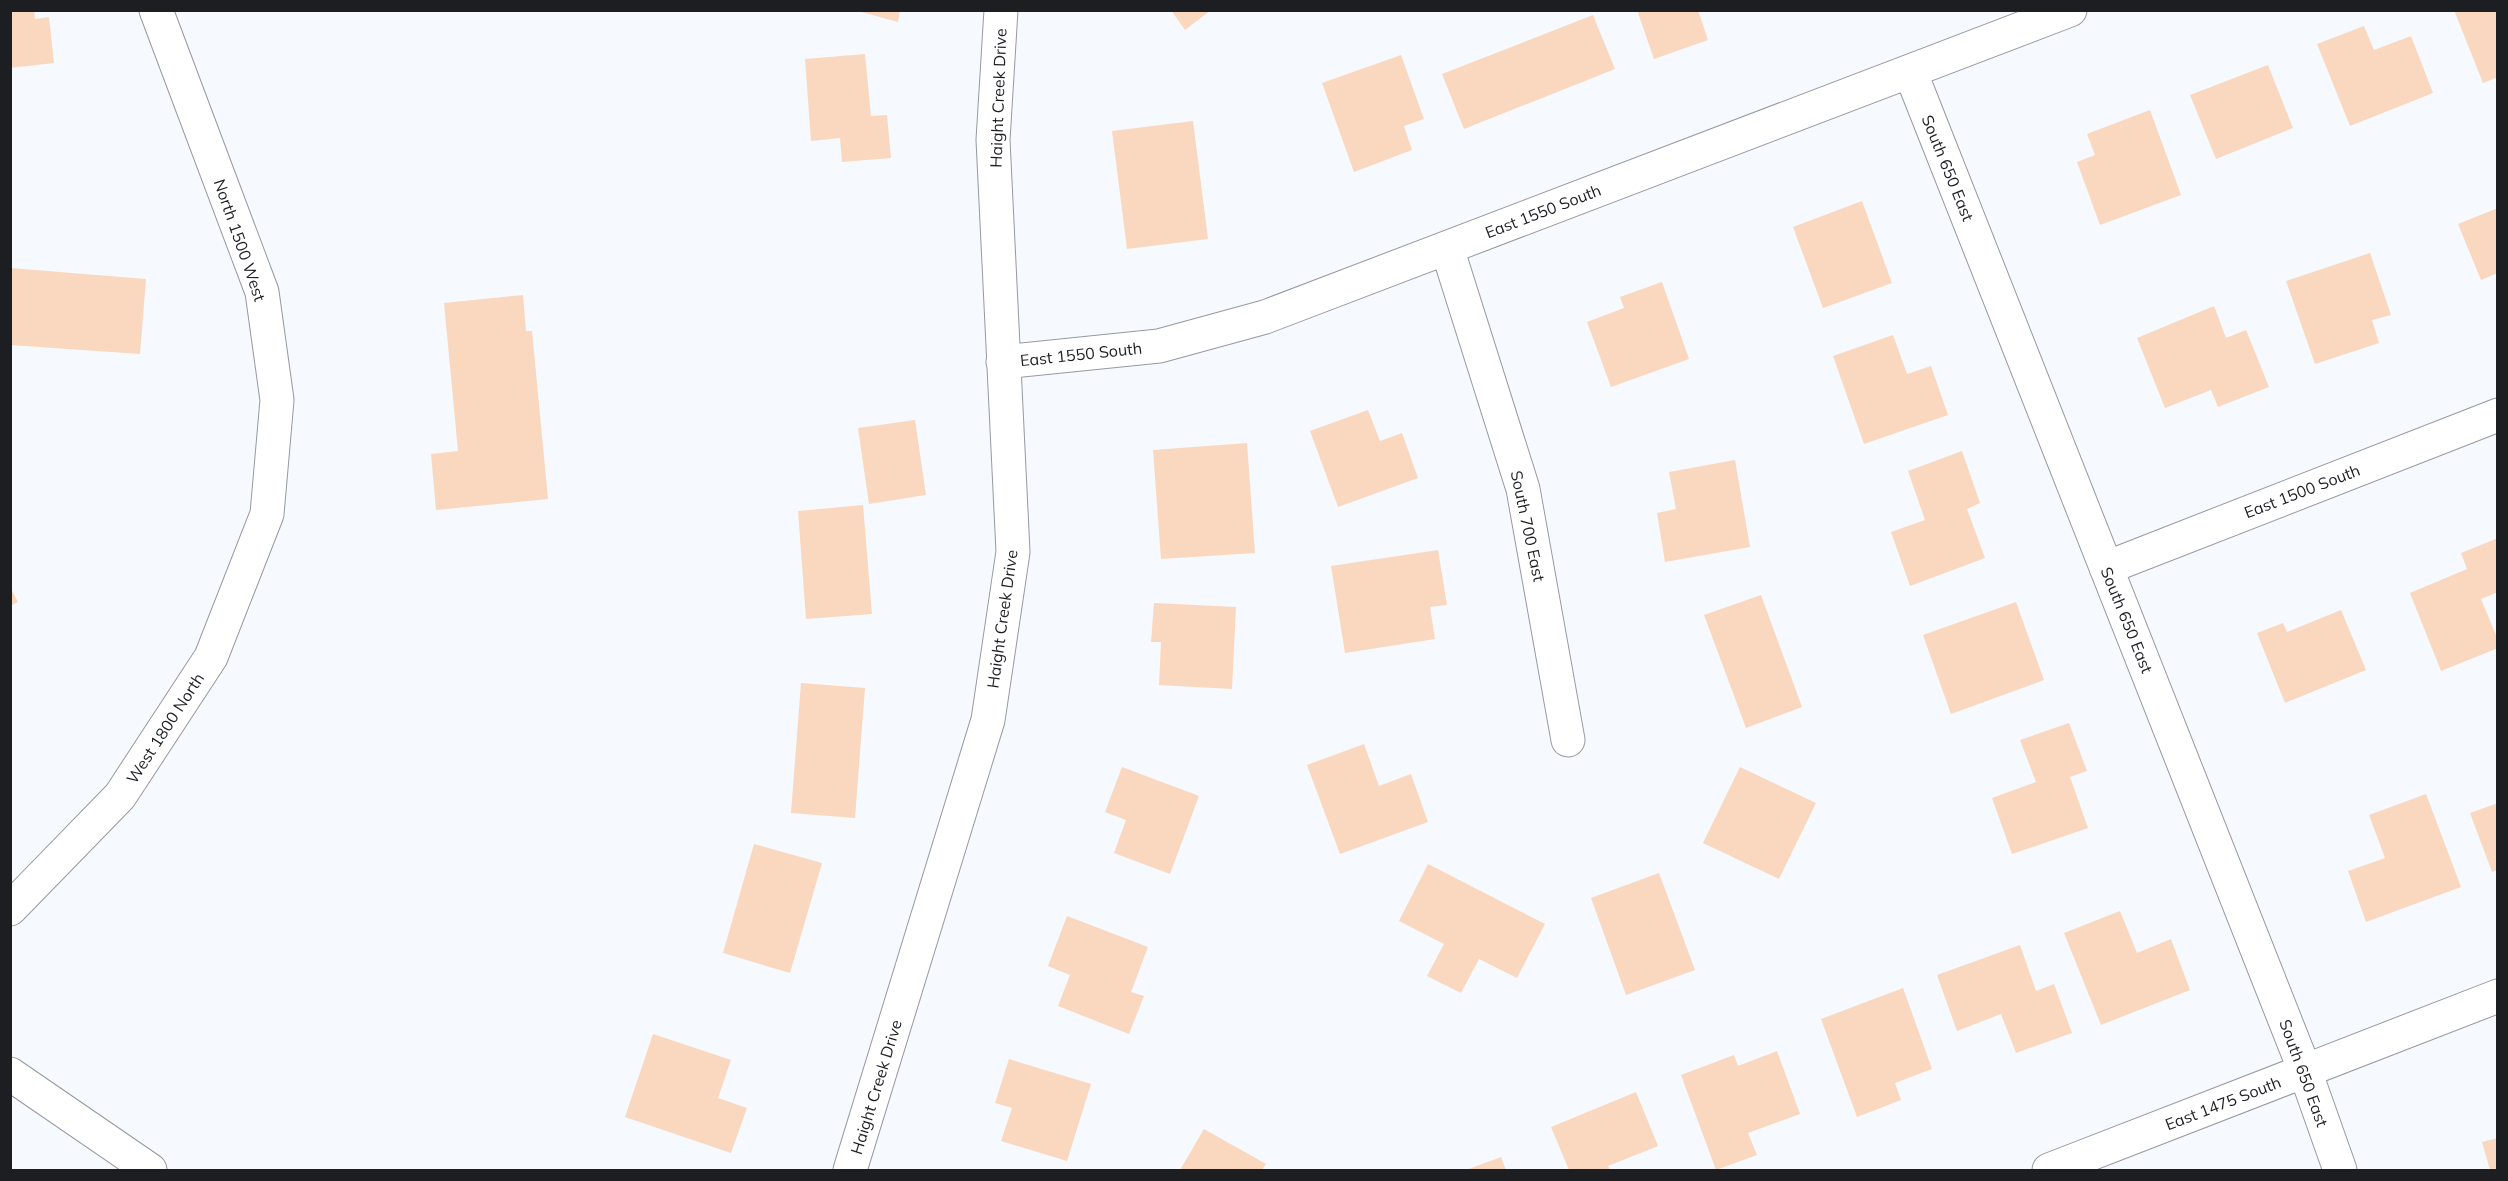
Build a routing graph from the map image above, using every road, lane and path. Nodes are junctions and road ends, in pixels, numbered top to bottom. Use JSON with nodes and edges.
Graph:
{"nodes":[{"id":1,"x":156,"y":10,"type":"edge"},
{"id":2,"x":1001,"y":10,"type":"edge"},
{"id":3,"x":2070,"y":10,"type":"edge"},
{"id":4,"x":1910,"y":71,"type":"junction"},
{"id":5,"x":1447,"y":248,"type":"junction"},
{"id":6,"x":1003,"y":362,"type":"junction"},
{"id":7,"x":2498,"y":415,"type":"edge"},
{"id":8,"x":267,"y":514,"type":"joint"},
{"id":9,"x":2106,"y":568,"type":"junction"},
{"id":10,"x":1568,"y":740,"type":"dead end"},
{"id":11,"x":10,"y":909,"type":"edge"},
{"id":12,"x":2498,"y":996,"type":"edge"},
{"id":13,"x":2305,"y":1071,"type":"junction"},
{"id":14,"x":10,"y":1074,"type":"edge"},
{"id":15,"x":150,"y":1170,"type":"edge"},
{"id":16,"x":850,"y":1170,"type":"edge"},
{"id":17,"x":2049,"y":1170,"type":"edge"},
{"id":18,"x":2340,"y":1170,"type":"edge"}],
"edges":[{"from":1,"to":8,"type":"street","name":"North 1500 West"},
{"from":2,"to":6,"type":"street","name":"Haight Creek Drive"},
{"from":3,"to":4,"type":"street","name":"East 1550 South"},
{"from":4,"to":5,"type":"street","name":"East 1550 South"},
{"from":4,"to":9,"type":"street","name":"South 650 East"},
{"from":5,"to":6,"type":"street","name":"East 1550 South"},
{"from":5,"to":10,"type":"street","name":"South 700 East"},
{"from":6,"to":16,"type":"street","name":"Haight Creek Drive"},
{"from":7,"to":9,"type":"street","name":"East 1500 South"},
{"from":8,"to":11,"type":"street","name":"West 1800 North"},
{"from":9,"to":13,"type":"street","name":"South 650 East"},
{"from":12,"to":13,"type":"street","name":"East 1475 South"},
{"from":13,"to":17,"type":"street","name":"East 1475 South"},
{"from":13,"to":18,"type":"street","name":"South 650 East"},
{"from":14,"to":15,"type":"street"}]}
